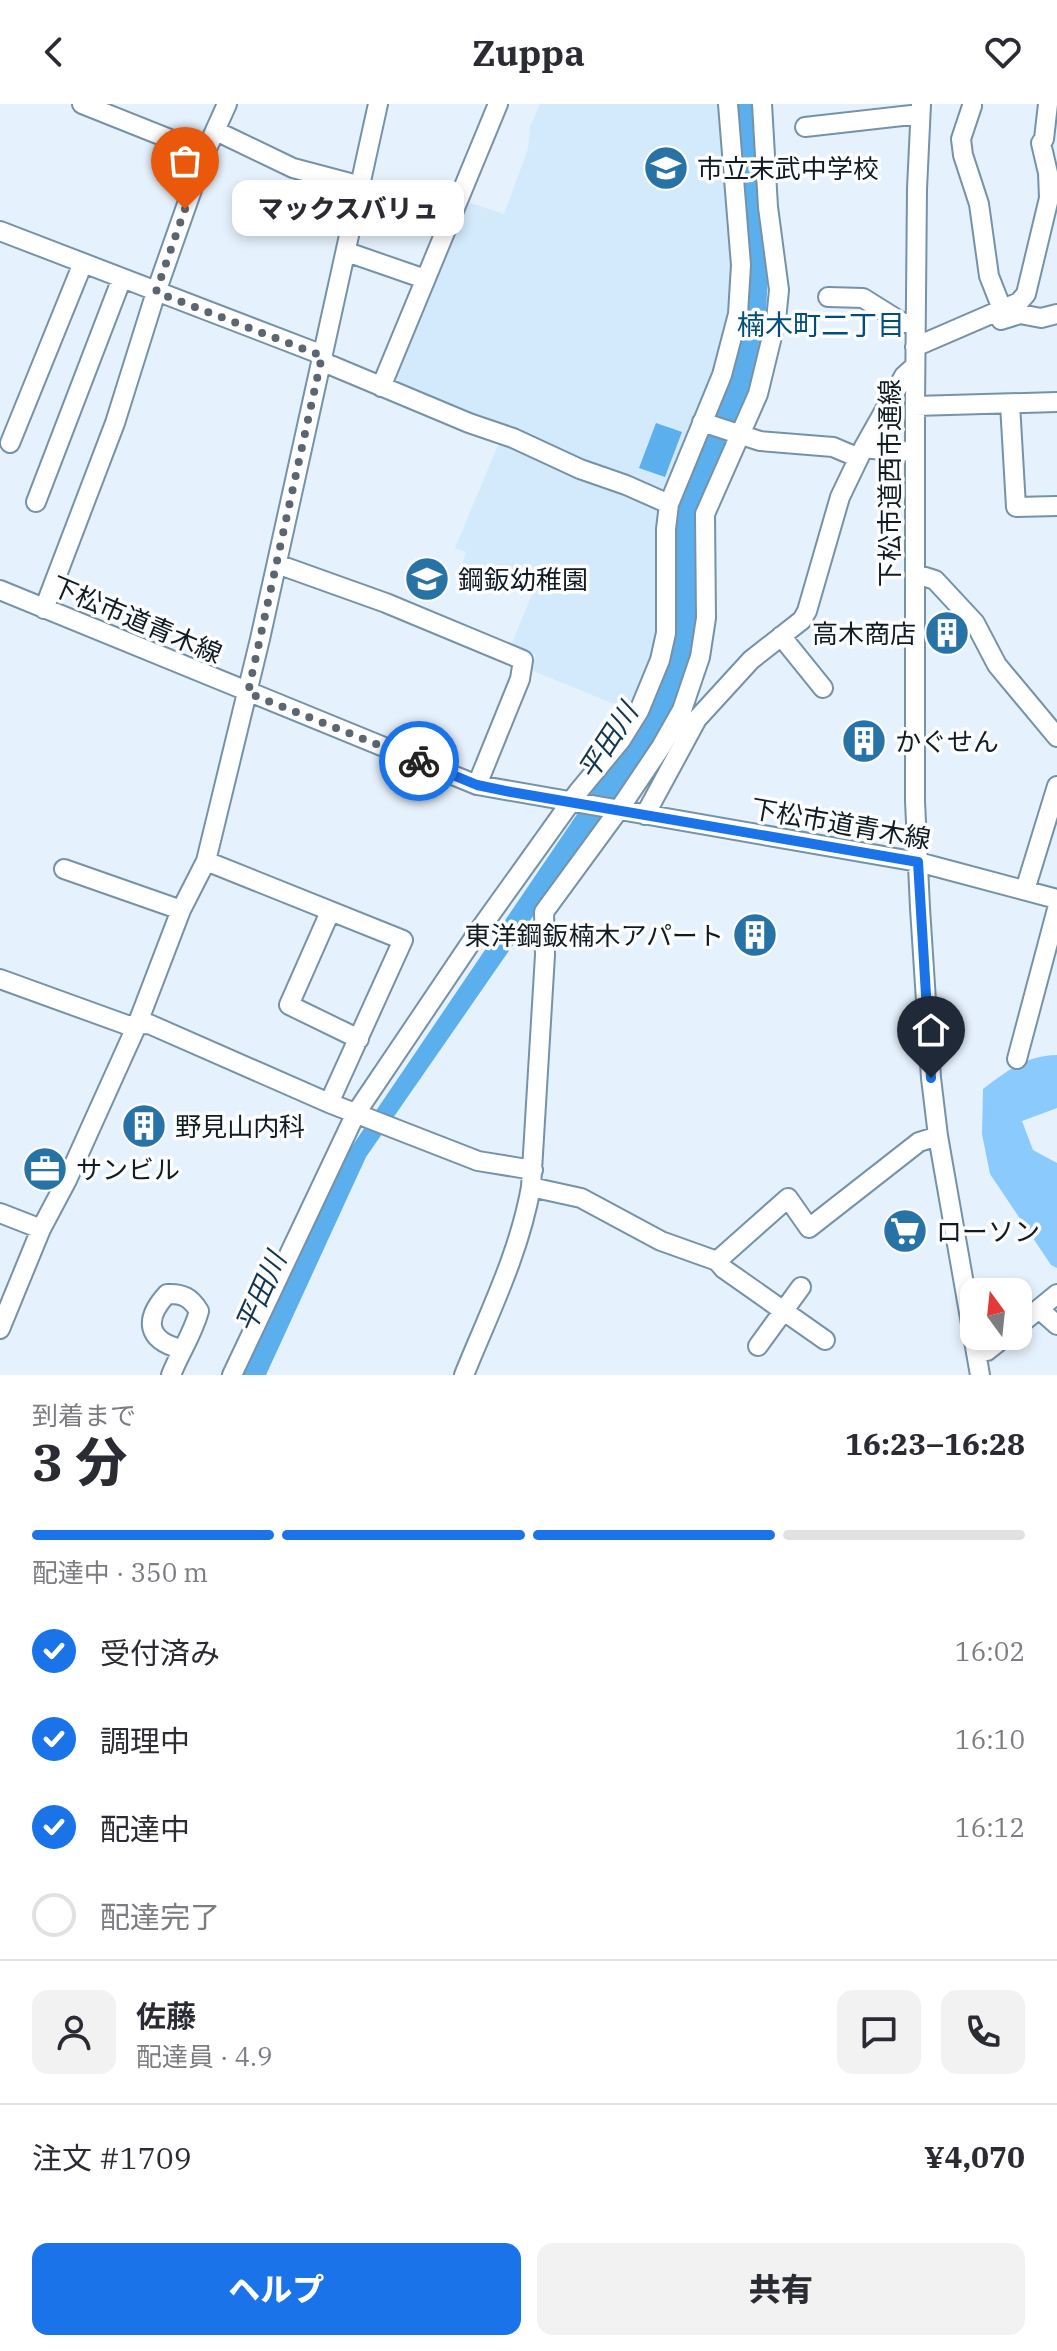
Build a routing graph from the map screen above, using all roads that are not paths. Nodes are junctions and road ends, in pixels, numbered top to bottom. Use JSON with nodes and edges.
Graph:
{"nodes":[{"id":1,"x":82,"y":104,"type":"edge"},
{"id":2,"x":227,"y":104,"type":"edge"},
{"id":3,"x":378,"y":104,"type":"edge"},
{"id":4,"x":498,"y":104,"type":"edge"},
{"id":5,"x":728,"y":104,"type":"edge"},
{"id":6,"x":762,"y":104,"type":"edge"},
{"id":7,"x":1048,"y":104,"type":"edge"},
{"id":8,"x":972,"y":106,"type":"dead end"},
{"id":9,"x":921,"y":109,"type":"edge"},
{"id":10,"x":872,"y":112,"type":"edge"},
{"id":11,"x":805,"y":127,"type":"dead end"},
{"id":12,"x":216,"y":131,"type":"junction"},
{"id":13,"x":205,"y":153,"type":"junction"},
{"id":14,"x":361,"y":186,"type":"junction"},
{"id":15,"x":0,"y":231,"type":"edge"},
{"id":16,"x":1049,"y":241,"type":"edge"},
{"id":17,"x":347,"y":252,"type":"junction"},
{"id":18,"x":83,"y":263,"type":"junction"},
{"id":19,"x":122,"y":278,"type":"junction"},
{"id":20,"x":425,"y":279,"type":"junction"},
{"id":21,"x":156,"y":292,"type":"junction"},
{"id":22,"x":828,"y":297,"type":"dead end"},
{"id":23,"x":1002,"y":309,"type":"junction"},
{"id":24,"x":1057,"y":314,"type":"edge"},
{"id":25,"x":983,"y":319,"type":"junction"},
{"id":26,"x":915,"y":323,"type":"junction"},
{"id":27,"x":915,"y":347,"type":"junction"},
{"id":28,"x":322,"y":356,"type":"junction"},
{"id":29,"x":915,"y":366,"type":"junction"},
{"id":30,"x":381,"y":387,"type":"junction"},
{"id":31,"x":1057,"y":402,"type":"edge"},
{"id":32,"x":1010,"y":404,"type":"junction"},
{"id":33,"x":915,"y":406,"type":"junction"},
{"id":34,"x":705,"y":423,"type":"junction"},
{"id":35,"x":735,"y":434,"type":"junction"},
{"id":36,"x":10,"y":443,"type":"dead end"},
{"id":37,"x":861,"y":452,"type":"junction"},
{"id":38,"x":915,"y":452,"type":"junction"},
{"id":39,"x":36,"y":502,"type":"dead end"},
{"id":40,"x":669,"y":504,"type":"junction"},
{"id":41,"x":1057,"y":506,"type":"edge"},
{"id":42,"x":277,"y":564,"type":"junction"},
{"id":43,"x":916,"y":574,"type":"junction"},
{"id":44,"x":0,"y":590,"type":"edge"},
{"id":45,"x":44,"y":609,"type":"junction"},
{"id":46,"x":781,"y":636,"type":"junction"},
{"id":47,"x":823,"y":688,"type":"dead end"},
{"id":48,"x":248,"y":693,"type":"junction"},
{"id":49,"x":1057,"y":737,"type":"edge"},
{"id":50,"x":477,"y":785,"type":"junction"},
{"id":51,"x":1057,"y":786,"type":"edge"},
{"id":52,"x":573,"y":803,"type":"junction"},
{"id":53,"x":616,"y":810,"type":"junction"},
{"id":54,"x":645,"y":815,"type":"junction"},
{"id":55,"x":206,"y":861,"type":"junction"},
{"id":56,"x":918,"y":862,"type":"junction"},
{"id":57,"x":64,"y":869,"type":"dead end"},
{"id":58,"x":1025,"y":890,"type":"junction"},
{"id":59,"x":1057,"y":899,"type":"edge"},
{"id":60,"x":1057,"y":909,"type":"edge"},
{"id":61,"x":181,"y":910,"type":"junction"},
{"id":62,"x":330,"y":912,"type":"junction"},
{"id":63,"x":0,"y":979,"type":"edge"},
{"id":64,"x":137,"y":1025,"type":"junction"},
{"id":65,"x":359,"y":1039,"type":"junction"},
{"id":66,"x":1017,"y":1059,"type":"dead end"},
{"id":67,"x":329,"y":1103,"type":"junction"},
{"id":68,"x":359,"y":1115,"type":"junction"},
{"id":69,"x":938,"y":1136,"type":"junction"},
{"id":70,"x":532,"y":1179,"type":"junction"},
{"id":71,"x":0,"y":1213,"type":"edge"},
{"id":72,"x":41,"y":1229,"type":"junction"},
{"id":73,"x":717,"y":1261,"type":"junction"},
{"id":74,"x":801,"y":1287,"type":"dead end"},
{"id":75,"x":1057,"y":1294,"type":"edge"},
{"id":76,"x":1039,"y":1309,"type":"junction"},
{"id":77,"x":784,"y":1311,"type":"junction"},
{"id":78,"x":1032,"y":1315,"type":"edge"},
{"id":79,"x":1057,"y":1325,"type":"edge"},
{"id":80,"x":0,"y":1329,"type":"edge"},
{"id":81,"x":825,"y":1340,"type":"dead end"},
{"id":82,"x":758,"y":1346,"type":"dead end"},
{"id":83,"x":181,"y":1349,"type":"dead end"},
{"id":84,"x":988,"y":1350,"type":"edge"},
{"id":85,"x":976,"y":1353,"type":"junction"},
{"id":86,"x":171,"y":1375,"type":"edge"},
{"id":87,"x":232,"y":1375,"type":"edge"},
{"id":88,"x":464,"y":1375,"type":"edge"},
{"id":89,"x":980,"y":1375,"type":"edge"}],
"edges":[{"from":1,"to":13,"type":"street"},
{"from":2,"to":12,"type":"street"},
{"from":3,"to":14,"type":"street"},
{"from":4,"to":20,"type":"street"},
{"from":5,"to":34,"type":"street"},
{"from":6,"to":35,"type":"street"},
{"from":7,"to":16,"type":"street"},
{"from":8,"to":23,"type":"street"},
{"from":9,"to":10,"type":"street"},
{"from":9,"to":26,"type":"street","name":"下松市道西市通線"},
{"from":10,"to":11,"type":"street"},
{"from":12,"to":13,"type":"street"},
{"from":12,"to":14,"type":"street"},
{"from":13,"to":21,"type":"street"},
{"from":14,"to":17,"type":"street"},
{"from":15,"to":18,"type":"street"},
{"from":16,"to":23,"type":"street"},
{"from":17,"to":20,"type":"street"},
{"from":17,"to":28,"type":"street"},
{"from":18,"to":19,"type":"street"},
{"from":18,"to":36,"type":"street"},
{"from":19,"to":21,"type":"street"},
{"from":19,"to":39,"type":"street"},
{"from":20,"to":30,"type":"street"},
{"from":21,"to":28,"type":"street"},
{"from":21,"to":45,"type":"street"},
{"from":22,"to":26,"type":"street"},
{"from":23,"to":25,"type":"street"},
{"from":24,"to":25,"type":"street"},
{"from":25,"to":27,"type":"street"},
{"from":26,"to":27,"type":"street","name":"下松市道西市通線"},
{"from":27,"to":29,"type":"street","name":"下松市道西市通線"},
{"from":28,"to":30,"type":"street"},
{"from":28,"to":42,"type":"street"},
{"from":29,"to":33,"type":"street","name":"下松市道西市通線"},
{"from":29,"to":37,"type":"street"},
{"from":30,"to":40,"type":"street"},
{"from":31,"to":32,"type":"street"},
{"from":32,"to":33,"type":"street"},
{"from":32,"to":41,"type":"street"},
{"from":33,"to":38,"type":"street","name":"下松市道西市通線"},
{"from":34,"to":35,"type":"street"},
{"from":34,"to":40,"type":"street"},
{"from":35,"to":37,"type":"street"},
{"from":35,"to":53,"type":"street"},
{"from":37,"to":38,"type":"street"},
{"from":37,"to":46,"type":"street"},
{"from":38,"to":43,"type":"street","name":"下松市道西市通線"},
{"from":40,"to":52,"type":"street"},
{"from":42,"to":48,"type":"street"},
{"from":42,"to":50,"type":"street"},
{"from":43,"to":49,"type":"street"},
{"from":43,"to":56,"type":"street","name":"下松市道西市通線"},
{"from":44,"to":45,"type":"street","name":"下松市道青木線"},
{"from":45,"to":48,"type":"street","name":"下松市道青木線"},
{"from":46,"to":47,"type":"street"},
{"from":46,"to":54,"type":"street"},
{"from":48,"to":50,"type":"street","name":"下松市道青木線"},
{"from":48,"to":55,"type":"street"},
{"from":50,"to":52,"type":"street","name":"下松市道青木線"},
{"from":51,"to":58,"type":"street"},
{"from":52,"to":53,"type":"street","name":"下松市道青木線"},
{"from":52,"to":68,"type":"street"},
{"from":53,"to":54,"type":"street","name":"下松市道青木線"},
{"from":53,"to":70,"type":"street"},
{"from":54,"to":56,"type":"street","name":"下松市道青木線"},
{"from":55,"to":61,"type":"street"},
{"from":55,"to":62,"type":"street"},
{"from":56,"to":58,"type":"street","name":"下松市道青木線"},
{"from":56,"to":69,"type":"street","name":"下松市道西市通線"},
{"from":57,"to":61,"type":"street"},
{"from":58,"to":59,"type":"street","name":"下松市道青木線"},
{"from":60,"to":66,"type":"street"},
{"from":61,"to":64,"type":"street"},
{"from":62,"to":65,"type":"street"},
{"from":62,"to":65,"type":"street"},
{"from":63,"to":64,"type":"street"},
{"from":64,"to":67,"type":"street"},
{"from":64,"to":72,"type":"street"},
{"from":65,"to":67,"type":"street"},
{"from":67,"to":68,"type":"street"},
{"from":68,"to":70,"type":"street"},
{"from":68,"to":87,"type":"street"},
{"from":69,"to":73,"type":"street"},
{"from":69,"to":85,"type":"street","name":"下松市道西市通線"},
{"from":70,"to":73,"type":"street"},
{"from":70,"to":88,"type":"street"},
{"from":71,"to":72,"type":"street"},
{"from":72,"to":80,"type":"street"},
{"from":73,"to":77,"type":"street"},
{"from":74,"to":77,"type":"street"},
{"from":75,"to":76,"type":"street"},
{"from":76,"to":78,"type":"street"},
{"from":76,"to":79,"type":"street"},
{"from":77,"to":81,"type":"street"},
{"from":77,"to":82,"type":"street"},
{"from":83,"to":86,"type":"street"},
{"from":84,"to":85,"type":"street"},
{"from":85,"to":89,"type":"street","name":"下松市道西市通線"}]}
